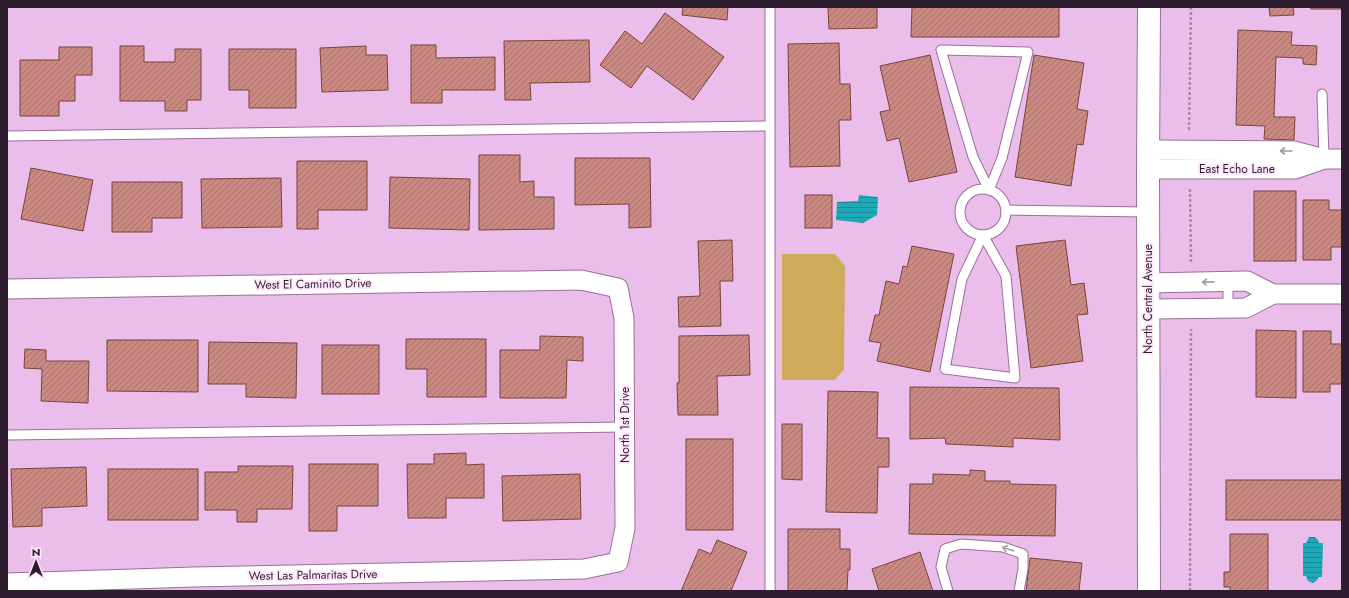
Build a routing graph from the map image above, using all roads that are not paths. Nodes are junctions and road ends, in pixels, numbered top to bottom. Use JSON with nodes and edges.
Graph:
{"nodes":[{"id":1,"x":770,"y":7,"type":"edge"},
{"id":2,"x":1149,"y":7,"type":"edge"},
{"id":3,"x":1322,"y":94,"type":"dead end"},
{"id":4,"x":769,"y":126,"type":"junction"},
{"id":5,"x":7,"y":136,"type":"edge"},
{"id":6,"x":1148,"y":159,"type":"junction"},
{"id":7,"x":1333,"y":159,"type":"edge"},
{"id":8,"x":989,"y":190,"type":"junction"},
{"id":9,"x":1006,"y":210,"type":"junction"},
{"id":10,"x":1148,"y":212,"type":"junction"},
{"id":11,"x":983,"y":235,"type":"junction"},
{"id":12,"x":1228,"y":282,"type":"junction"},
{"id":13,"x":1148,"y":283,"type":"junction"},
{"id":14,"x":618,"y":288,"type":"joint"},
{"id":15,"x":7,"y":289,"type":"edge"},
{"id":16,"x":1273,"y":294,"type":"junction"},
{"id":17,"x":1342,"y":294,"type":"edge"},
{"id":18,"x":1228,"y":308,"type":"junction"},
{"id":19,"x":1148,"y":309,"type":"junction"},
{"id":20,"x":625,"y":427,"type":"junction"},
{"id":21,"x":7,"y":435,"type":"edge"},
{"id":22,"x":618,"y":562,"type":"joint"},
{"id":23,"x":7,"y":583,"type":"edge"},
{"id":24,"x":770,"y":591,"type":"edge"},
{"id":25,"x":948,"y":591,"type":"edge"},
{"id":26,"x":1019,"y":591,"type":"edge"},
{"id":27,"x":1148,"y":591,"type":"edge"}],
"edges":[{"from":1,"to":4,"type":"lane"},
{"from":2,"to":6,"type":"main road","name":"North Central Avenue"},
{"from":3,"to":7,"type":"lane"},
{"from":4,"to":5,"type":"lane"},
{"from":4,"to":24,"type":"lane"},
{"from":6,"to":7,"type":"street","name":"East Echo Lane"},
{"from":6,"to":10,"type":"main road","name":"North Central Avenue"},
{"from":8,"to":8,"type":"lane"},
{"from":8,"to":9,"type":"lane"},
{"from":8,"to":11,"type":"lane"},
{"from":9,"to":10,"type":"lane"},
{"from":9,"to":11,"type":"lane"},
{"from":10,"to":13,"type":"main road","name":"North Central Avenue"},
{"from":11,"to":11,"type":"lane"},
{"from":12,"to":13,"type":"street","one_way":true},
{"from":12,"to":16,"type":"street"},
{"from":12,"to":18,"type":"lane"},
{"from":13,"to":19,"type":"main road","name":"North Central Avenue"},
{"from":14,"to":15,"type":"street","name":"West El Caminito Drive"},
{"from":14,"to":20,"type":"street","name":"North 1st Drive"},
{"from":16,"to":17,"type":"street"},
{"from":16,"to":18,"type":"street"},
{"from":18,"to":19,"type":"street"},
{"from":19,"to":27,"type":"main road","name":"North Central Avenue"},
{"from":20,"to":21,"type":"lane"},
{"from":20,"to":22,"type":"street","name":"North 1st Drive"},
{"from":22,"to":23,"type":"street","name":"West Las Palmaritas Drive"},
{"from":26,"to":25,"type":"lane","one_way":true}]}
